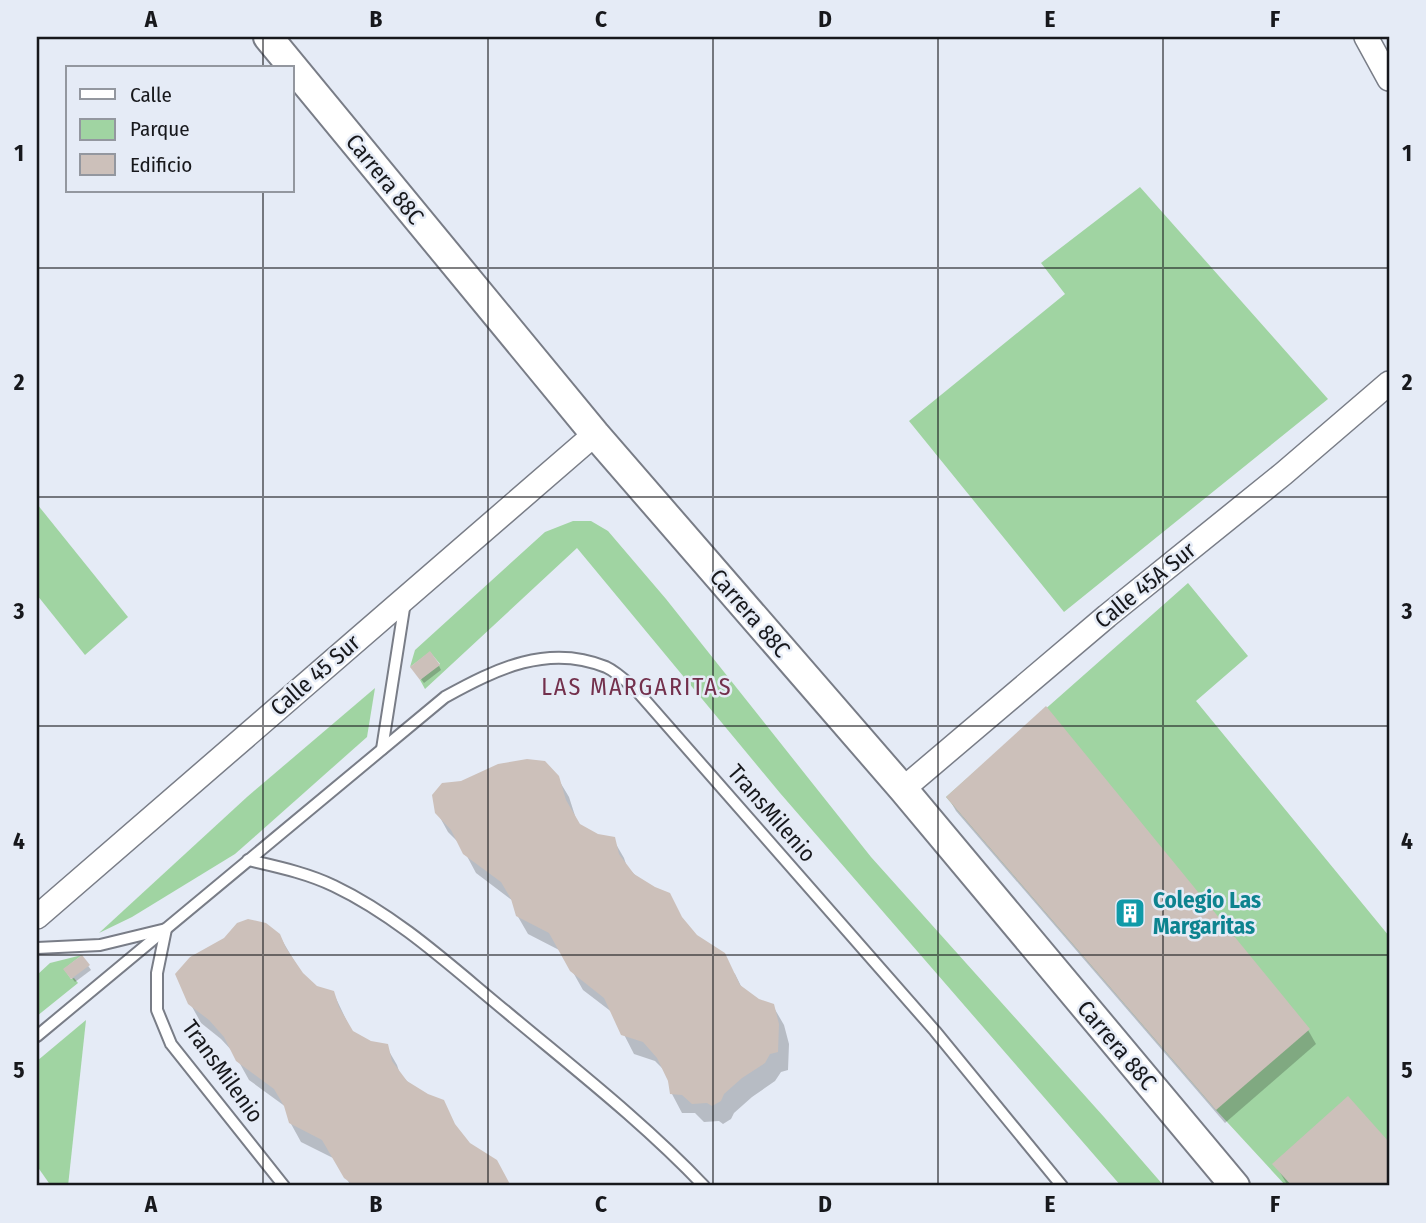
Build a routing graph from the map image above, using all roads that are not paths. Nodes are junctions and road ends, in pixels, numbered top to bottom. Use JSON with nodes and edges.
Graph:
{"nodes":[{"id":1,"x":268,"y":37,"type":"edge"},
{"id":2,"x":1366,"y":37,"type":"edge"},
{"id":3,"x":292,"y":66,"type":"edge"},
{"id":4,"x":294,"y":69,"type":"edge"},
{"id":5,"x":1389,"y":79,"type":"edge"},
{"id":6,"x":1389,"y":383,"type":"edge"},
{"id":7,"x":595,"y":434,"type":"junction"},
{"id":8,"x":406,"y":596,"type":"junction"},
{"id":9,"x":382,"y":749,"type":"junction"},
{"id":10,"x":903,"y":789,"type":"junction"},
{"id":11,"x":248,"y":860,"type":"junction"},
{"id":12,"x":37,"y":917,"type":"edge"},
{"id":13,"x":166,"y":929,"type":"junction"},
{"id":14,"x":37,"y":948,"type":"edge"},
{"id":15,"x":37,"y":1035,"type":"edge"},
{"id":16,"x":284,"y":1186,"type":"edge"},
{"id":17,"x":704,"y":1186,"type":"edge"},
{"id":18,"x":1062,"y":1186,"type":"edge"},
{"id":19,"x":1235,"y":1186,"type":"edge"}],
"edges":[{"from":1,"to":3,"type":"street","name":"Carrera 88C"},
{"from":2,"to":5,"type":"street"},
{"from":4,"to":7,"type":"street","name":"Carrera 88C"},
{"from":6,"to":10,"type":"street","name":"Calle 45A Sur"},
{"from":7,"to":8,"type":"street","name":"Calle 45 Sur"},
{"from":7,"to":10,"type":"street","name":"Carrera 88C"},
{"from":8,"to":9,"type":"lane"},
{"from":8,"to":12,"type":"street","name":"Calle 45 Sur"},
{"from":9,"to":11,"type":"lane","name":"TransMilenio"},
{"from":9,"to":18,"type":"lane","name":"TransMilenio"},
{"from":10,"to":19,"type":"street","name":"Carrera 88C"},
{"from":11,"to":13,"type":"lane","name":"TransMilenio"},
{"from":11,"to":17,"type":"lane"},
{"from":13,"to":14,"type":"lane"},
{"from":13,"to":15,"type":"lane","name":"TransMilenio"},
{"from":13,"to":16,"type":"lane","name":"TransMilenio"}]}
